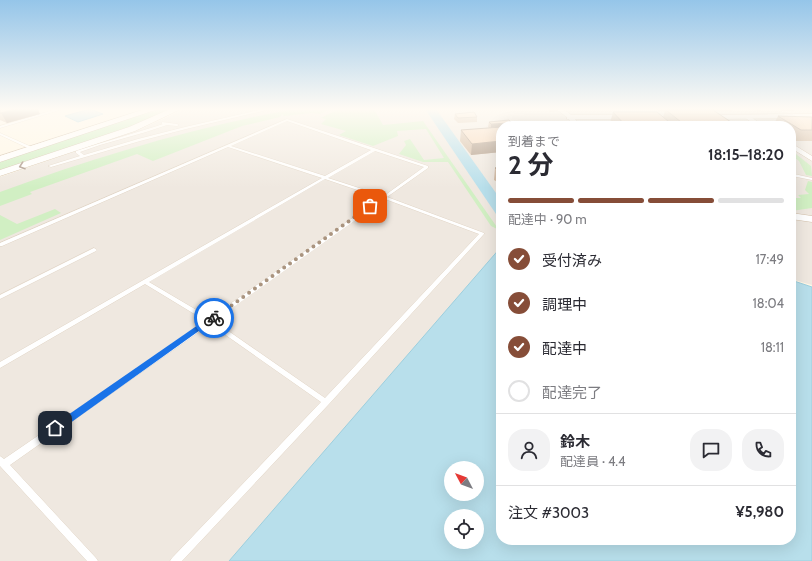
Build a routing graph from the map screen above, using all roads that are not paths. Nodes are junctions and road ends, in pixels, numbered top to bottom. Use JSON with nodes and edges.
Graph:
{"nodes":[{"id":1,"x":3,"y":135,"type":"edge"},
{"id":2,"x":73,"y":135,"type":"edge"},
{"id":3,"x":120,"y":135,"type":"edge"},
{"id":4,"x":121,"y":135,"type":"edge"},
{"id":5,"x":130,"y":135,"type":"edge"},
{"id":6,"x":157,"y":135,"type":"edge"},
{"id":7,"x":254,"y":135,"type":"edge"},
{"id":8,"x":333,"y":135,"type":"edge"},
{"id":9,"x":138,"y":140,"type":"junction"},
{"id":10,"x":230,"y":146,"type":"junction"},
{"id":11,"x":33,"y":148,"type":"junction"},
{"id":12,"x":796,"y":148,"type":"edge"},
{"id":13,"x":375,"y":149,"type":"junction"},
{"id":14,"x":83,"y":156,"type":"junction"},
{"id":15,"x":0,"y":159,"type":"edge"},
{"id":16,"x":812,"y":159,"type":"edge"},
{"id":17,"x":50,"y":166,"type":"dead end"},
{"id":18,"x":0,"y":173,"type":"edge"},
{"id":19,"x":796,"y":176,"type":"edge"},
{"id":20,"x":325,"y":178,"type":"junction"},
{"id":21,"x":812,"y":179,"type":"edge"},
{"id":22,"x":382,"y":197,"type":"junction"},
{"id":23,"x":796,"y":217,"type":"edge"},
{"id":24,"x":812,"y":219,"type":"edge"},
{"id":25,"x":0,"y":245,"type":"edge"},
{"id":26,"x":94,"y":250,"type":"dead end"},
{"id":27,"x":144,"y":282,"type":"junction"},
{"id":28,"x":0,"y":297,"type":"edge"},
{"id":29,"x":210,"y":321,"type":"junction"},
{"id":30,"x":0,"y":365,"type":"edge"},
{"id":31,"x":326,"y":402,"type":"junction"},
{"id":32,"x":2,"y":462,"type":"edge"},
{"id":33,"x":93,"y":561,"type":"edge"},
{"id":34,"x":175,"y":561,"type":"edge"}],
"edges":[{"from":1,"to":11,"type":"lane"},
{"from":2,"to":11,"type":"street"},
{"from":3,"to":18,"type":"street","one_way":true},
{"from":4,"to":14,"type":"lane"},
{"from":5,"to":9,"type":"lane"},
{"from":6,"to":9,"type":"lane"},
{"from":7,"to":10,"type":"lane"},
{"from":8,"to":13,"type":"lane"},
{"from":9,"to":14,"type":"lane"},
{"from":10,"to":20,"type":"lane"},
{"from":10,"to":25,"type":"lane"},
{"from":11,"to":15,"type":"street"},
{"from":12,"to":16,"type":"street"},
{"from":13,"to":20,"type":"lane"},
{"from":13,"to":22,"type":"lane"},
{"from":14,"to":17,"type":"lane"},
{"from":19,"to":21,"type":"lane"},
{"from":20,"to":22,"type":"lane"},
{"from":20,"to":27,"type":"lane"},
{"from":22,"to":29,"type":"lane"},
{"from":22,"to":31,"type":"lane"},
{"from":23,"to":24,"type":"street"},
{"from":26,"to":28,"type":"lane"},
{"from":27,"to":29,"type":"lane"},
{"from":27,"to":30,"type":"lane"},
{"from":29,"to":31,"type":"lane"},
{"from":29,"to":32,"type":"lane"},
{"from":31,"to":34,"type":"lane"},
{"from":32,"to":33,"type":"lane"}]}
